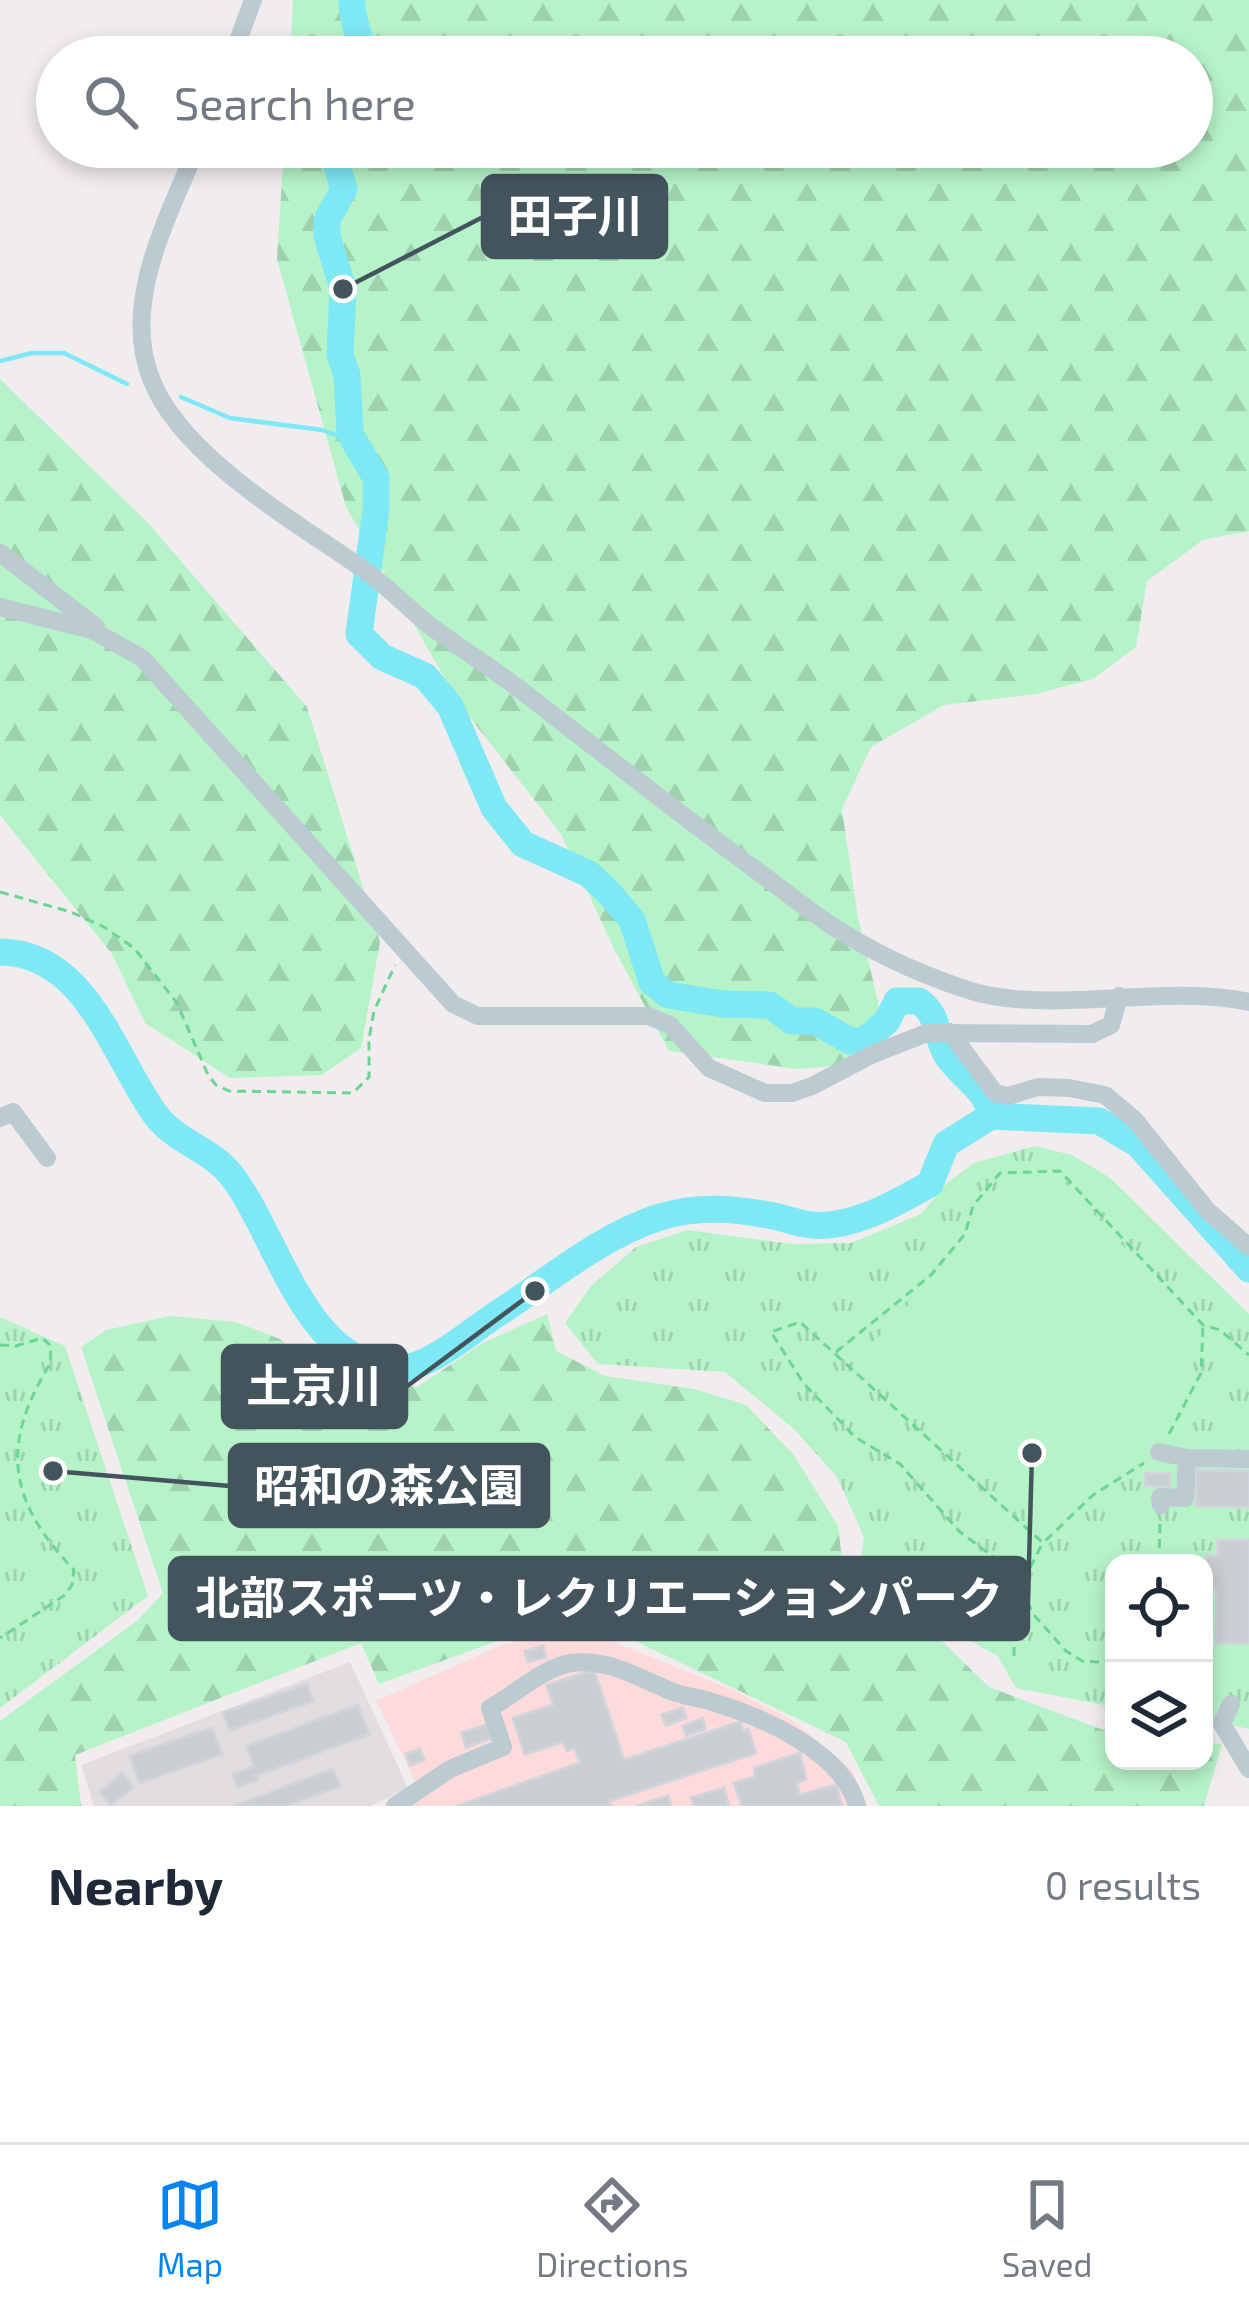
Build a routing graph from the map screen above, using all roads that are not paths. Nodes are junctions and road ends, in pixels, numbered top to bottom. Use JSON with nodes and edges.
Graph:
{"nodes":[{"id":1,"x":254,"y":0,"type":"edge"},
{"id":2,"x":240,"y":36,"type":"edge"},
{"id":3,"x":189,"y":168,"type":"edge"},
{"id":4,"x":0,"y":553,"type":"edge"},
{"id":5,"x":0,"y":607,"type":"edge"},
{"id":6,"x":116,"y":643,"type":"junction"},
{"id":7,"x":1119,"y":996,"type":"junction"},
{"id":8,"x":1249,"y":1002,"type":"edge"},
{"id":9,"x":940,"y":1032,"type":"junction"},
{"id":10,"x":0,"y":1118,"type":"edge"},
{"id":11,"x":47,"y":1157,"type":"dead end"},
{"id":12,"x":1249,"y":1247,"type":"edge"},
{"id":13,"x":1159,"y":1452,"type":"road end"},
{"id":14,"x":1187,"y":1458,"type":"junction"},
{"id":15,"x":1249,"y":1459,"type":"edge"},
{"id":16,"x":1161,"y":1505,"type":"road end"},
{"id":17,"x":1231,"y":1704,"type":"dead end"},
{"id":18,"x":1249,"y":1769,"type":"edge"},
{"id":19,"x":395,"y":1806,"type":"edge"},
{"id":20,"x":857,"y":1806,"type":"edge"}],
"edges":[{"from":1,"to":2,"type":"street"},
{"from":3,"to":7,"type":"street"},
{"from":4,"to":6,"type":"street"},
{"from":5,"to":6,"type":"street"},
{"from":6,"to":9,"type":"street"},
{"from":7,"to":8,"type":"street"},
{"from":7,"to":9,"type":"street"},
{"from":9,"to":12,"type":"street"},
{"from":10,"to":11,"type":"street"},
{"from":13,"to":14,"type":"street"},
{"from":14,"to":15,"type":"street"},
{"from":14,"to":16,"type":"street"},
{"from":17,"to":18,"type":"street"},
{"from":19,"to":20,"type":"street"}]}
